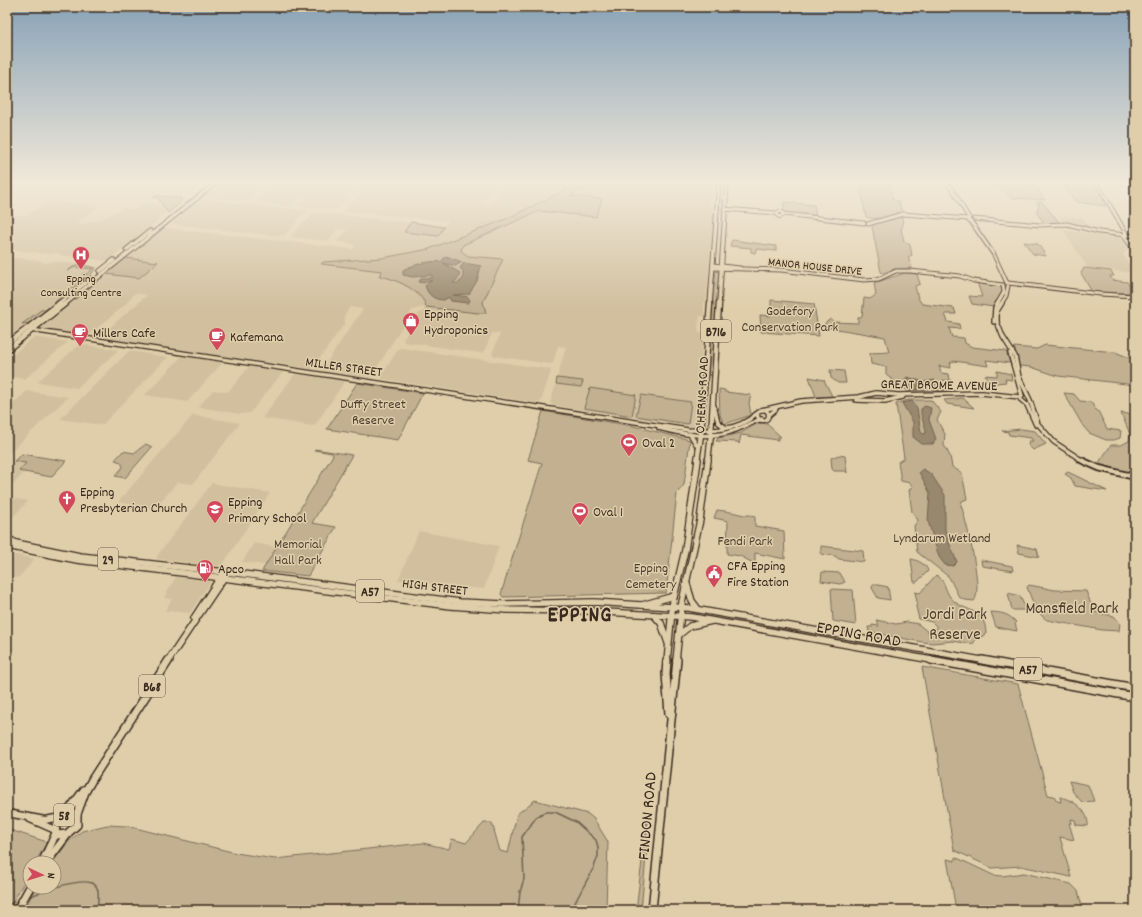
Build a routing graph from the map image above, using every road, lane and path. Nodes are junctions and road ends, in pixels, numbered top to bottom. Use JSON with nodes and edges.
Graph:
{"nodes":[{"id":1,"x":162,"y":224,"type":"edge"},
{"id":2,"x":164,"y":224,"type":"edge"},
{"id":3,"x":716,"y":224,"type":"edge"},
{"id":4,"x":723,"y":224,"type":"edge"},
{"id":5,"x":974,"y":224,"type":"edge"},
{"id":6,"x":1022,"y":224,"type":"edge"},
{"id":7,"x":1119,"y":224,"type":"edge"},
{"id":8,"x":157,"y":225,"type":"joint"},
{"id":9,"x":1125,"y":235,"type":"junction"},
{"id":10,"x":1135,"y":236,"type":"edge"},
{"id":11,"x":1135,"y":251,"type":"edge"},
{"id":12,"x":721,"y":258,"type":"junction"},
{"id":13,"x":109,"y":265,"type":"junction"},
{"id":14,"x":713,"y":266,"type":"junction"},
{"id":15,"x":729,"y":268,"type":"junction"},
{"id":16,"x":720,"y":269,"type":"junction"},
{"id":17,"x":1004,"y":278,"type":"junction"},
{"id":18,"x":1002,"y":284,"type":"junction"},
{"id":19,"x":1008,"y":285,"type":"junction"},
{"id":20,"x":1135,"y":296,"type":"edge"},
{"id":21,"x":996,"y":310,"type":"junction"},
{"id":22,"x":27,"y":331,"type":"junction"},
{"id":23,"x":7,"y":344,"type":"edge"},
{"id":24,"x":7,"y":350,"type":"edge"},
{"id":25,"x":1015,"y":368,"type":"junction"},
{"id":26,"x":893,"y":397,"type":"junction"},
{"id":27,"x":1004,"y":397,"type":"junction"},
{"id":28,"x":1021,"y":397,"type":"junction"},
{"id":29,"x":840,"y":400,"type":"junction"},
{"id":30,"x":1029,"y":400,"type":"junction"},
{"id":31,"x":811,"y":401,"type":"junction"},
{"id":32,"x":1023,"y":402,"type":"junction"},
{"id":33,"x":713,"y":403,"type":"junction"},
{"id":34,"x":762,"y":410,"type":"junction"},
{"id":35,"x":756,"y":414,"type":"junction"},
{"id":36,"x":769,"y":415,"type":"junction"},
{"id":37,"x":762,"y":419,"type":"junction"},
{"id":38,"x":633,"y":422,"type":"junction"},
{"id":39,"x":726,"y":428,"type":"junction"},
{"id":40,"x":1039,"y":428,"type":"junction"},
{"id":41,"x":711,"y":432,"type":"junction"},
{"id":42,"x":701,"y":433,"type":"junction"},
{"id":43,"x":690,"y":434,"type":"junction"},
{"id":44,"x":699,"y":449,"type":"junction"},
{"id":45,"x":1135,"y":478,"type":"edge"},
{"id":46,"x":7,"y":538,"type":"edge"},
{"id":47,"x":7,"y":546,"type":"edge"},
{"id":48,"x":61,"y":554,"type":"junction"},
{"id":49,"x":227,"y":572,"type":"junction"},
{"id":50,"x":222,"y":578,"type":"junction"},
{"id":51,"x":686,"y":580,"type":"junction"},
{"id":52,"x":674,"y":596,"type":"junction"},
{"id":53,"x":640,"y":606,"type":"junction"},
{"id":54,"x":673,"y":607,"type":"junction"},
{"id":55,"x":681,"y":608,"type":"junction"},
{"id":56,"x":698,"y":610,"type":"junction"},
{"id":57,"x":653,"y":615,"type":"junction"},
{"id":58,"x":673,"y":616,"type":"junction"},
{"id":59,"x":681,"y":616,"type":"junction"},
{"id":60,"x":714,"y":620,"type":"junction"},
{"id":61,"x":680,"y":635,"type":"junction"},
{"id":62,"x":669,"y":646,"type":"junction"},
{"id":63,"x":1135,"y":688,"type":"edge"},
{"id":64,"x":1135,"y":697,"type":"edge"},
{"id":65,"x":669,"y":724,"type":"junction"},
{"id":66,"x":93,"y":778,"type":"junction"},
{"id":67,"x":7,"y":813,"type":"edge"},
{"id":68,"x":77,"y":814,"type":"junction"},
{"id":69,"x":64,"y":815,"type":"junction"},
{"id":70,"x":28,"y":818,"type":"junction"},
{"id":71,"x":55,"y":832,"type":"junction"},
{"id":72,"x":67,"y":834,"type":"junction"},
{"id":73,"x":45,"y":855,"type":"edge"},
{"id":74,"x":52,"y":855,"type":"edge"},
{"id":75,"x":25,"y":895,"type":"edge"},
{"id":76,"x":17,"y":910,"type":"edge"},
{"id":77,"x":652,"y":910,"type":"edge"}],
"edges":[{"from":1,"to":8,"type":"main road"},
{"from":2,"to":13,"type":"main road"},
{"from":3,"to":14,"type":"main road","name":"O'HERNS ROAD","number":"B716"},
{"from":4,"to":12,"type":"main road","name":"O'HERNS ROAD","number":"B716"},
{"from":5,"to":17,"type":"street"},
{"from":6,"to":9,"type":"street"},
{"from":7,"to":9,"type":"street"},
{"from":8,"to":13,"type":"main road"},
{"from":9,"to":10,"type":"street"},
{"from":9,"to":11,"type":"street"},
{"from":12,"to":15,"type":"street"},
{"from":12,"to":16,"type":"main road","name":"O'HERNS ROAD","number":"B716"},
{"from":13,"to":22,"type":"main road"},
{"from":14,"to":16,"type":"street"},
{"from":14,"to":42,"type":"main road","name":"O'HERNS ROAD","number":"B716"},
{"from":15,"to":16,"type":"street","name":"MANOR HOUSE DRIVE"},
{"from":15,"to":18,"type":"street","name":"MANOR HOUSE DRIVE"},
{"from":16,"to":33,"type":"main road","name":"O'HERNS ROAD","number":"B716"},
{"from":17,"to":18,"type":"street"},
{"from":17,"to":19,"type":"street"},
{"from":18,"to":19,"type":"street","name":"MANOR HOUSE DRIVE"},
{"from":18,"to":21,"type":"street"},
{"from":19,"to":20,"type":"street"},
{"from":19,"to":21,"type":"street"},
{"from":21,"to":25,"type":"street"},
{"from":22,"to":23,"type":"main road"},
{"from":22,"to":24,"type":"main road"},
{"from":22,"to":38,"type":"street","name":"MILLER STREET"},
{"from":25,"to":28,"type":"street"},
{"from":25,"to":30,"type":"street"},
{"from":26,"to":27,"type":"street","name":"GREAT BROME AVENUE"},
{"from":26,"to":29,"type":"street","name":"GREAT BROME AVENUE"},
{"from":26,"to":29,"type":"street","name":"GREAT BROME AVENUE"},
{"from":27,"to":28,"type":"street","name":"GREAT BROME AVENUE"},
{"from":27,"to":32,"type":"street","name":"GREAT BROME AVENUE"},
{"from":28,"to":30,"type":"street","name":"GREAT BROME AVENUE"},
{"from":28,"to":32,"type":"street"},
{"from":29,"to":31,"type":"street","name":"GREAT BROME AVENUE"},
{"from":30,"to":32,"type":"street","name":"GREAT BROME AVENUE"},
{"from":30,"to":40,"type":"street"},
{"from":31,"to":34,"type":"street","name":"GREAT BROME AVENUE"},
{"from":31,"to":36,"type":"street","name":"GREAT BROME AVENUE"},
{"from":32,"to":40,"type":"street"},
{"from":33,"to":39,"type":"street"},
{"from":33,"to":41,"type":"main road","name":"O'HERNS ROAD","number":"B716"},
{"from":34,"to":35,"type":"street","name":"GREAT BROME AVENUE"},
{"from":34,"to":36,"type":"street"},
{"from":35,"to":37,"type":"street"},
{"from":35,"to":39,"type":"street"},
{"from":36,"to":37,"type":"street","name":"GREAT BROME AVENUE"},
{"from":37,"to":41,"type":"street"},
{"from":38,"to":42,"type":"street","name":"MILLER STREET"},
{"from":38,"to":43,"type":"street","name":"MILLER STREET"},
{"from":39,"to":41,"type":"street"},
{"from":40,"to":45,"type":"street"},
{"from":41,"to":42,"type":"street"},
{"from":41,"to":51,"type":"main road","name":"O'HERNS ROAD","number":"B716"},
{"from":42,"to":43,"type":"street","name":"MILLER STREET"},
{"from":42,"to":44,"type":"main road","name":"O'HERNS ROAD","number":"B716"},
{"from":43,"to":44,"type":"street"},
{"from":44,"to":52,"type":"main road","name":"O'HERNS ROAD","number":"B716"},
{"from":46,"to":48,"type":"main road","name":"HIGH STREET","number":"29"},
{"from":47,"to":48,"type":"main road","name":"HIGH STREET","number":"29"},
{"from":48,"to":49,"type":"main road","name":"HIGH STREET","number":"29"},
{"from":48,"to":50,"type":"main road","name":"HIGH STREET","number":"29"},
{"from":49,"to":50,"type":"main road","number":"B68"},
{"from":49,"to":53,"type":"main road","name":"HIGH STREET","number":"A57"},
{"from":50,"to":57,"type":"main road","name":"HIGH STREET"},
{"from":50,"to":66,"type":"main road","number":"B68"},
{"from":51,"to":55,"type":"main road","name":"O'HERNS ROAD","number":"B716"},
{"from":51,"to":56,"type":"main road"},
{"from":52,"to":53,"type":"main road"},
{"from":52,"to":54,"type":"main road","name":"O'HERNS ROAD","number":"B716"},
{"from":53,"to":54,"type":"main road","name":"HIGH STREET","number":"A57"},
{"from":54,"to":55,"type":"main road","name":"EPPING ROAD","number":"A57"},
{"from":54,"to":58,"type":"main road","name":"O'HERNS ROAD"},
{"from":55,"to":56,"type":"main road","name":"EPPING ROAD","number":"A57"},
{"from":55,"to":59,"type":"main road","name":"O'HERNS ROAD"},
{"from":56,"to":63,"type":"main road","name":"EPPING ROAD","number":"A57"},
{"from":57,"to":58,"type":"main road","name":"HIGH STREET"},
{"from":57,"to":62,"type":"main road"},
{"from":58,"to":59,"type":"main road","name":"EPPING ROAD"},
{"from":58,"to":62,"type":"main road","name":"FINDON ROAD"},
{"from":59,"to":60,"type":"main road","name":"EPPING ROAD"},
{"from":59,"to":61,"type":"main road","name":"FINDON ROAD"},
{"from":60,"to":61,"type":"main road"},
{"from":60,"to":64,"type":"main road","name":"EPPING ROAD"},
{"from":61,"to":65,"type":"main road","name":"FINDON ROAD"},
{"from":62,"to":65,"type":"main road","name":"FINDON ROAD"},
{"from":65,"to":77,"type":"main road","name":"FINDON ROAD"},
{"from":66,"to":68,"type":"main road","number":"B68"},
{"from":66,"to":69,"type":"main road","number":"B68"},
{"from":67,"to":70,"type":"street"},
{"from":68,"to":69,"type":"main road","number":"58"},
{"from":68,"to":72,"type":"main road","number":"58"},
{"from":69,"to":70,"type":"street"},
{"from":69,"to":71,"type":"main road","number":"58"},
{"from":70,"to":71,"type":"street"},
{"from":71,"to":72,"type":"main road","number":"58"},
{"from":71,"to":73,"type":"main road","number":"58"},
{"from":72,"to":74,"type":"main road","number":"58"},
{"from":75,"to":76,"type":"main road"}]}
